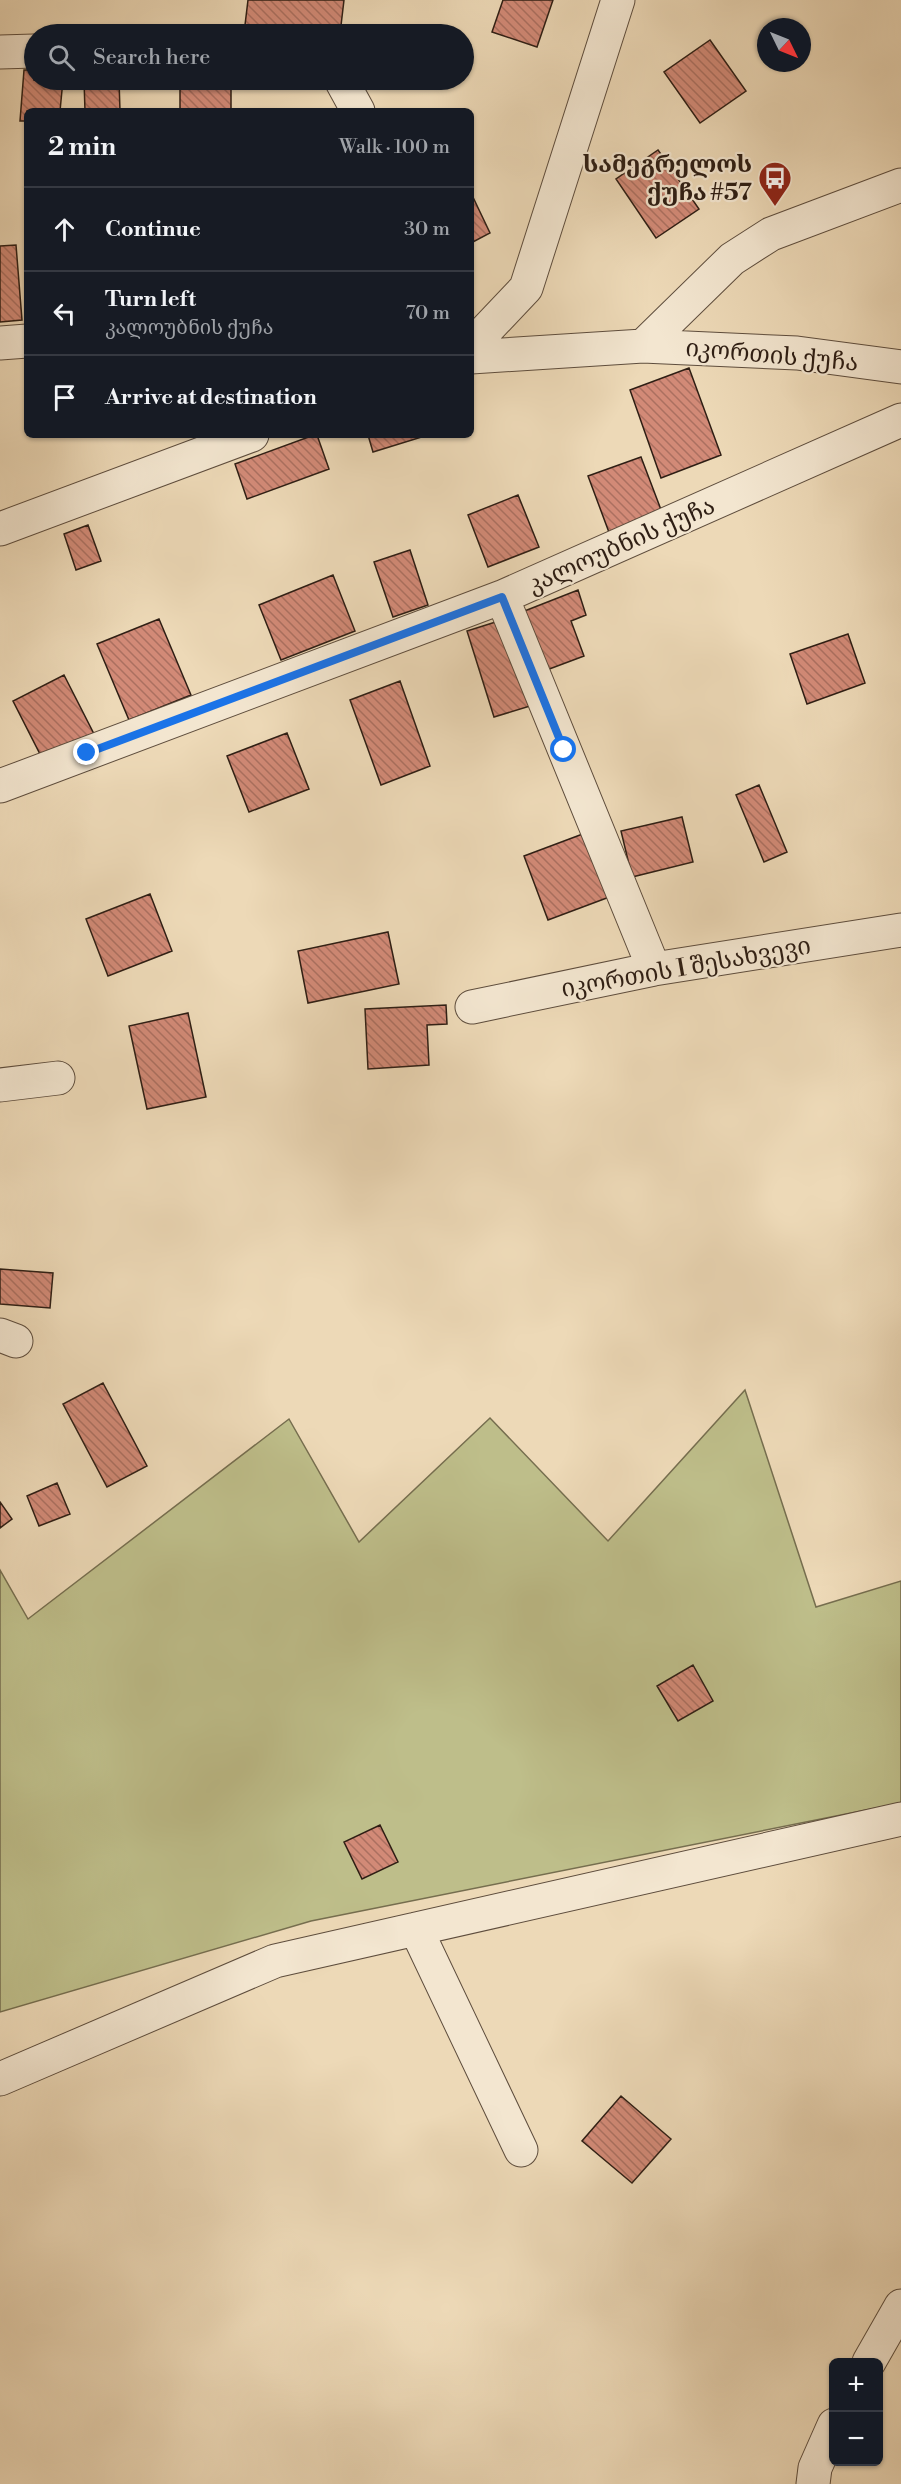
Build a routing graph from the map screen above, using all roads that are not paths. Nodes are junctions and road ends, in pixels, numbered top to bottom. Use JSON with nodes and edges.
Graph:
{"nodes":[{"id":1,"x":618,"y":0,"type":"edge"},
{"id":2,"x":24,"y":51,"type":"edge"},
{"id":3,"x":0,"y":52,"type":"edge"},
{"id":4,"x":346,"y":90,"type":"edge"},
{"id":5,"x":356,"y":108,"type":"edge"},
{"id":6,"x":901,"y":185,"type":"edge"},
{"id":7,"x":24,"y":341,"type":"edge"},
{"id":8,"x":474,"y":343,"type":"edge"},
{"id":9,"x":0,"y":344,"type":"edge"},
{"id":10,"x":643,"y":346,"type":"junction"},
{"id":11,"x":474,"y":357,"type":"edge"},
{"id":12,"x":901,"y":368,"type":"edge"},
{"id":13,"x":901,"y":420,"type":"edge"},
{"id":14,"x":244,"y":438,"type":"edge"},
{"id":15,"x":0,"y":529,"type":"edge"},
{"id":16,"x":502,"y":597,"type":"junction"},
{"id":17,"x":0,"y":786,"type":"edge"},
{"id":18,"x":901,"y":930,"type":"edge"},
{"id":19,"x":654,"y":969,"type":"junction"},
{"id":20,"x":472,"y":1007,"type":"dead end"},
{"id":21,"x":58,"y":1078,"type":"dead end"},
{"id":22,"x":0,"y":1085,"type":"edge"},
{"id":23,"x":901,"y":1819,"type":"edge"},
{"id":24,"x":416,"y":1929,"type":"junction"},
{"id":25,"x":0,"y":2079,"type":"edge"},
{"id":26,"x":521,"y":2150,"type":"dead end"},
{"id":27,"x":901,"y":2306,"type":"edge"},
{"id":28,"x":870,"y":2358,"type":"edge"},
{"id":29,"x":829,"y":2436,"type":"edge"},
{"id":30,"x":813,"y":2484,"type":"edge"}],
"edges":[{"from":1,"to":8,"type":"street"},
{"from":2,"to":3,"type":"street"},
{"from":4,"to":5,"type":"street"},
{"from":6,"to":10,"type":"street"},
{"from":7,"to":9,"type":"street"},
{"from":10,"to":11,"type":"street","name":"იკორთის ქუჩა"},
{"from":10,"to":12,"type":"street","name":"იკორთის ქუჩა"},
{"from":13,"to":16,"type":"street","name":"კალოუბნის ქუჩა"},
{"from":14,"to":15,"type":"street"},
{"from":16,"to":17,"type":"street","name":"კალოუბნის ქუჩა"},
{"from":16,"to":19,"type":"street"},
{"from":18,"to":19,"type":"street","name":"იკორთის I შესახვევი"},
{"from":19,"to":20,"type":"street","name":"იკორთის I შესახვევი"},
{"from":21,"to":22,"type":"street"},
{"from":23,"to":24,"type":"street"},
{"from":24,"to":25,"type":"street"},
{"from":24,"to":26,"type":"street"},
{"from":27,"to":28,"type":"street"},
{"from":29,"to":30,"type":"street"}]}
